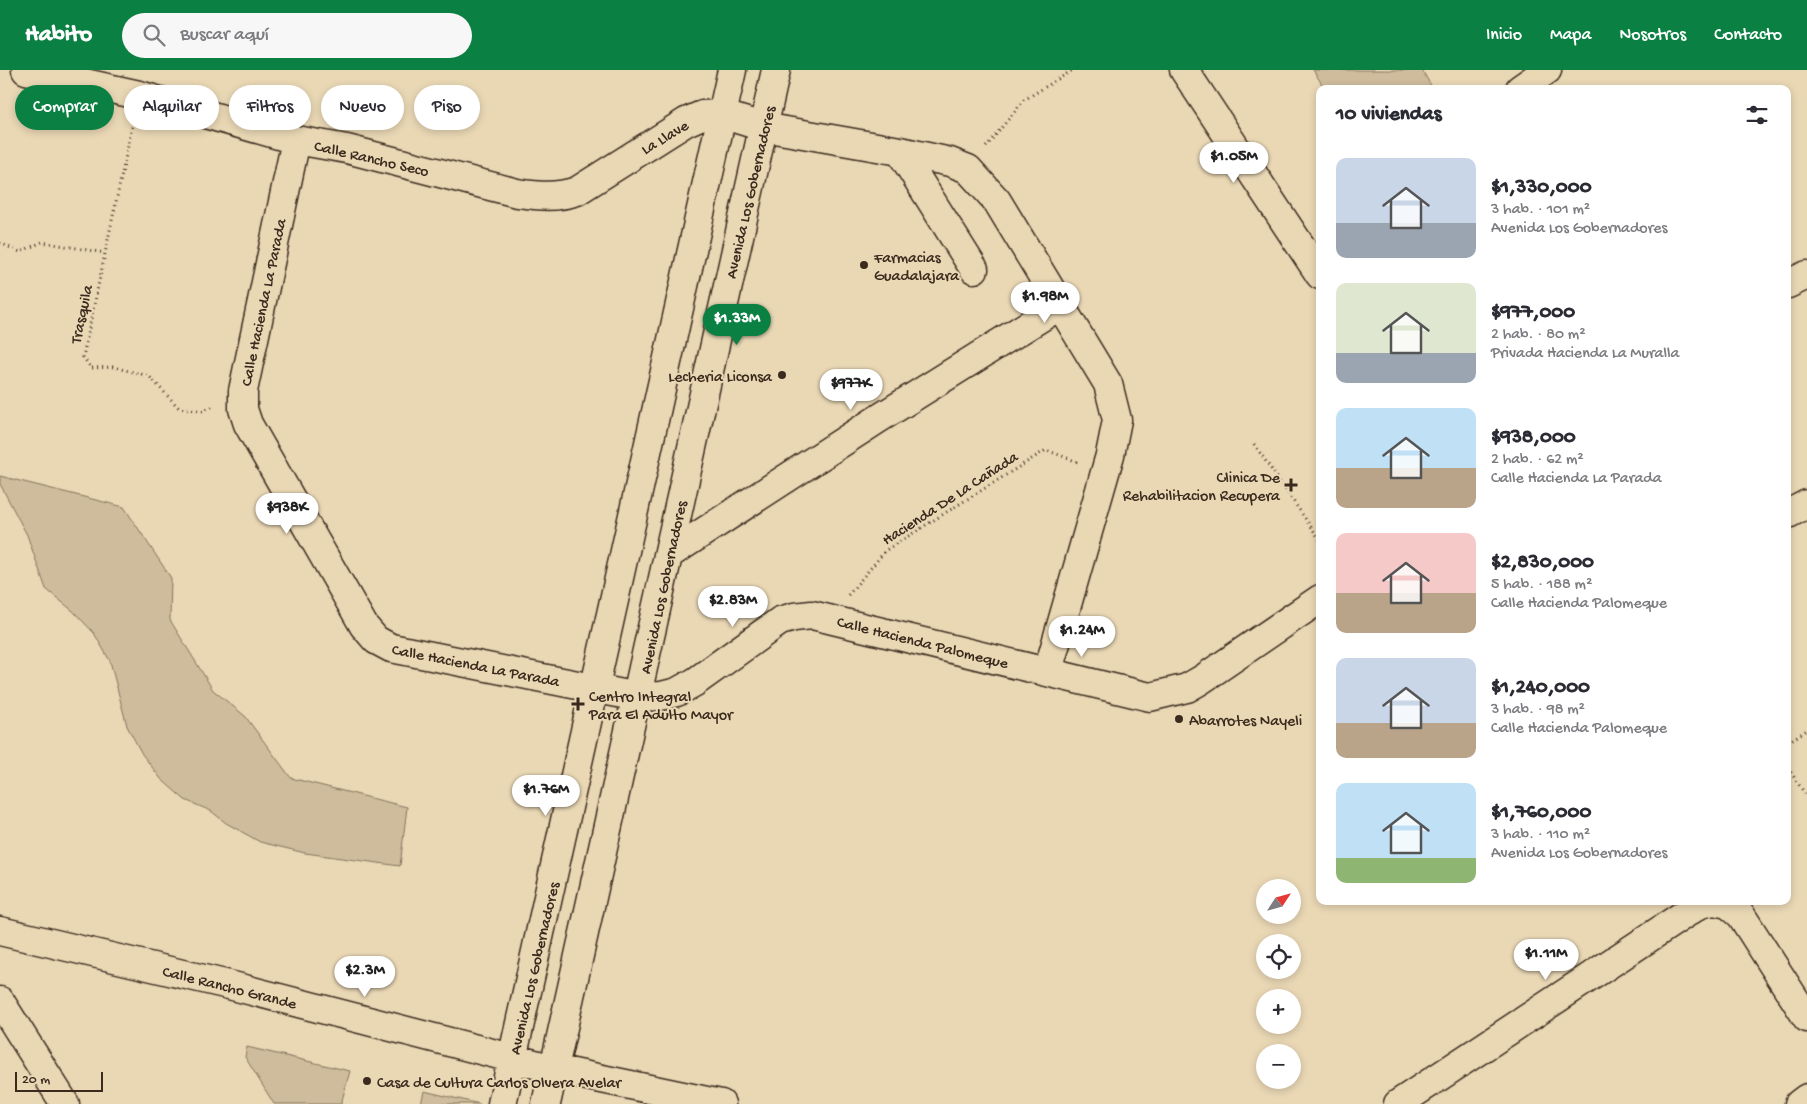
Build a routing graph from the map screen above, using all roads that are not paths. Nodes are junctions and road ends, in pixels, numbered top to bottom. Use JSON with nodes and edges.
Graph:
{"nodes":[{"id":1,"x":26,"y":70,"type":"edge"},
{"id":2,"x":732,"y":70,"type":"edge"},
{"id":3,"x":776,"y":70,"type":"edge"},
{"id":4,"x":1184,"y":70,"type":"edge"},
{"id":5,"x":1548,"y":70,"type":"edge"},
{"id":6,"x":52,"y":73,"type":"edge"},
{"id":7,"x":1526,"y":85,"type":"edge"},
{"id":8,"x":721,"y":114,"type":"junction"},
{"id":9,"x":763,"y":127,"type":"junction"},
{"id":10,"x":296,"y":140,"type":"junction"},
{"id":11,"x":900,"y":151,"type":"junction"},
{"id":12,"x":599,"y":177,"type":"joint"},
{"id":13,"x":1316,"y":268,"type":"edge"},
{"id":14,"x":974,"y":269,"type":"dead end"},
{"id":15,"x":1807,"y":275,"type":"edge"},
{"id":16,"x":1791,"y":283,"type":"edge"},
{"id":17,"x":1059,"y":306,"type":"junction"},
{"id":18,"x":1807,"y":504,"type":"edge"},
{"id":19,"x":1791,"y":512,"type":"edge"},
{"id":20,"x":668,"y":554,"type":"junction"},
{"id":21,"x":1316,"y":602,"type":"edge"},
{"id":22,"x":1048,"y":671,"type":"junction"},
{"id":23,"x":596,"y":687,"type":"junction"},
{"id":24,"x":638,"y":697,"type":"junction"},
{"id":25,"x":1698,"y":905,"type":"edge"},
{"id":26,"x":1723,"y":905,"type":"edge"},
{"id":27,"x":0,"y":931,"type":"edge"},
{"id":28,"x":0,"y":1001,"type":"edge"},
{"id":29,"x":1807,"y":1018,"type":"edge"},
{"id":30,"x":8,"y":1030,"type":"edge"},
{"id":31,"x":513,"y":1058,"type":"junction"},
{"id":32,"x":554,"y":1069,"type":"junction"},
{"id":33,"x":1807,"y":1098,"type":"edge"},
{"id":34,"x":65,"y":1104,"type":"edge"},
{"id":35,"x":502,"y":1104,"type":"edge"},
{"id":36,"x":546,"y":1104,"type":"edge"},
{"id":37,"x":722,"y":1104,"type":"edge"},
{"id":38,"x":1398,"y":1104,"type":"edge"},
{"id":39,"x":1799,"y":1104,"type":"edge"}],
"edges":[{"from":1,"to":6,"type":"street","name":"Calle Rancho Seco"},
{"from":2,"to":8,"type":"street","name":"Avenida Los Gobernadores"},
{"from":3,"to":9,"type":"street","name":"Avenida Los Gobernadores"},
{"from":4,"to":13,"type":"street"},
{"from":5,"to":7,"type":"street"},
{"from":6,"to":10,"type":"street","name":"Calle Rancho Seco"},
{"from":8,"to":9,"type":"street","name":"La Llave"},
{"from":8,"to":12,"type":"street","name":"La Llave"},
{"from":8,"to":23,"type":"street","name":"Avenida Los Gobernadores"},
{"from":9,"to":11,"type":"street","name":"La Llave"},
{"from":9,"to":20,"type":"street","name":"Avenida Los Gobernadores"},
{"from":10,"to":12,"type":"street","name":"Calle Rancho Seco"},
{"from":10,"to":23,"type":"street","name":"Calle Hacienda La Parada"},
{"from":11,"to":14,"type":"street"},
{"from":11,"to":17,"type":"street","name":"La Llave"},
{"from":15,"to":16,"type":"street"},
{"from":17,"to":20,"type":"street"},
{"from":17,"to":22,"type":"street"},
{"from":18,"to":19,"type":"street"},
{"from":20,"to":24,"type":"street","name":"Avenida Los Gobernadores"},
{"from":21,"to":22,"type":"street","name":"Calle Hacienda Palomeque"},
{"from":22,"to":24,"type":"street","name":"Calle Hacienda Palomeque"},
{"from":23,"to":24,"type":"street","name":"Calle Hacienda La Parada"},
{"from":23,"to":31,"type":"street","name":"Avenida Los Gobernadores"},
{"from":24,"to":32,"type":"street","name":"Avenida Los Gobernadores"},
{"from":25,"to":38,"type":"street"},
{"from":26,"to":29,"type":"street"},
{"from":27,"to":31,"type":"street","name":"Calle Rancho Grande"},
{"from":28,"to":30,"type":"street"},
{"from":30,"to":34,"type":"street"},
{"from":31,"to":32,"type":"street","name":"Calle Rancho Grande"},
{"from":31,"to":35,"type":"street","name":"Avenida Los Gobernadores"},
{"from":32,"to":36,"type":"street","name":"Avenida Los Gobernadores"},
{"from":32,"to":37,"type":"street","name":"Calle Rancho Grande"},
{"from":33,"to":39,"type":"street"}]}
